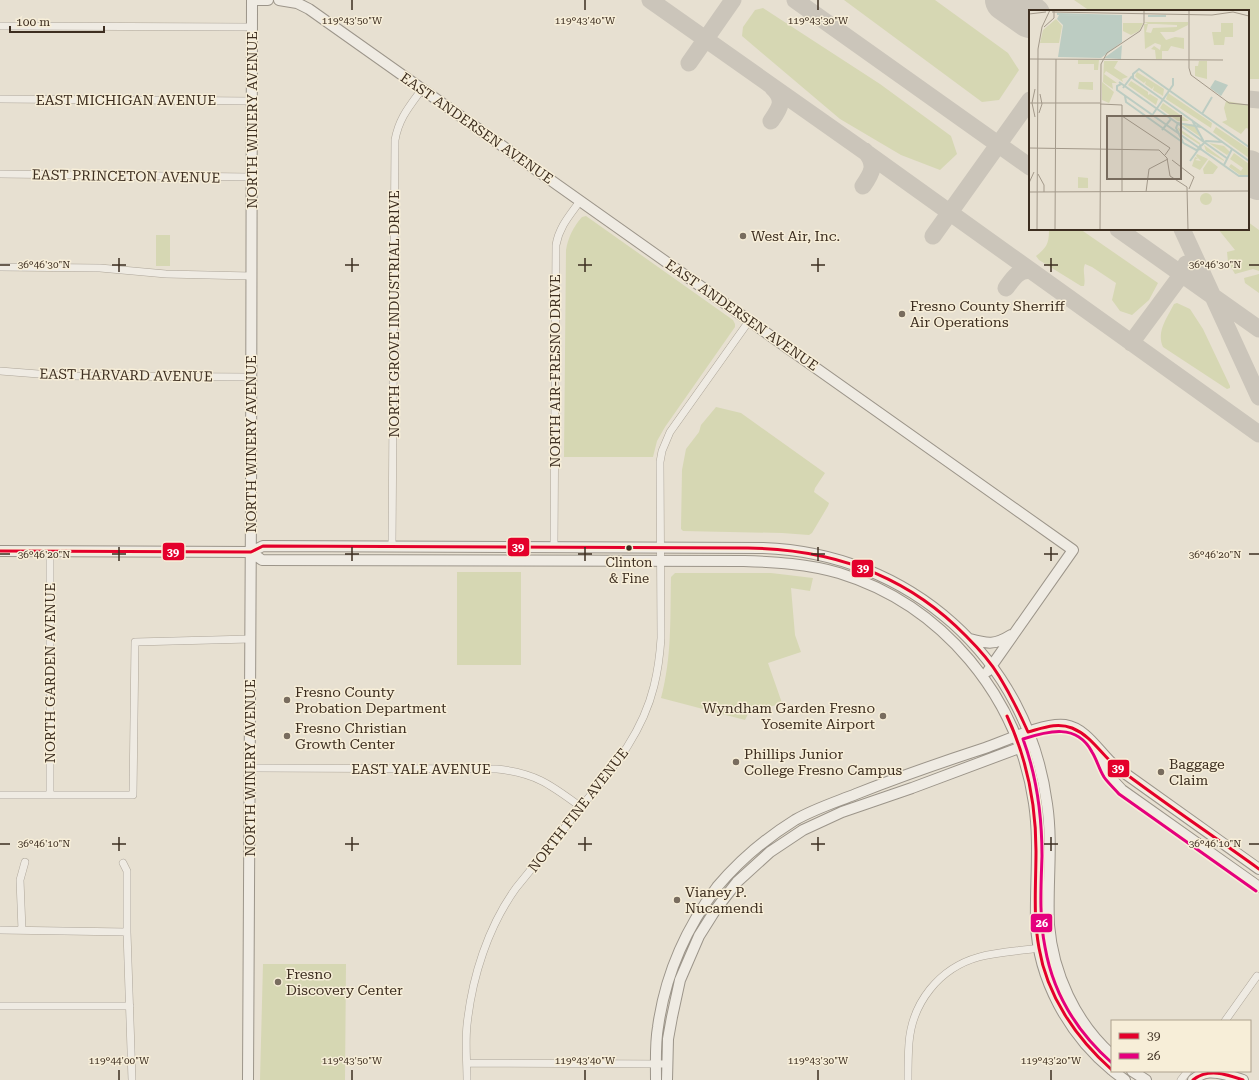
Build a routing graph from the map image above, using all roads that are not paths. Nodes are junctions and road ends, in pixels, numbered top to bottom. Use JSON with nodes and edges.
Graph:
{"nodes":[{"id":1,"x":252,"y":0,"type":"edge"},
{"id":2,"x":268,"y":0,"type":"edge"},
{"id":3,"x":279,"y":0,"type":"edge"},
{"id":4,"x":0,"y":26,"type":"edge"},
{"id":5,"x":252,"y":27,"type":"junction"},
{"id":6,"x":422,"y":89,"type":"junction"},
{"id":7,"x":0,"y":99,"type":"edge"},
{"id":8,"x":252,"y":101,"type":"junction"},
{"id":9,"x":0,"y":174,"type":"edge"},
{"id":10,"x":252,"y":177,"type":"junction"},
{"id":11,"x":580,"y":201,"type":"junction"},
{"id":12,"x":0,"y":267,"type":"edge"},
{"id":13,"x":252,"y":276,"type":"junction"},
{"id":14,"x":749,"y":321,"type":"junction"},
{"id":15,"x":0,"y":371,"type":"edge"},
{"id":16,"x":251,"y":377,"type":"junction"},
{"id":17,"x":392,"y":547,"type":"junction"},
{"id":18,"x":554,"y":547,"type":"junction"},
{"id":19,"x":660,"y":548,"type":"junction"},
{"id":20,"x":0,"y":551,"type":"edge"},
{"id":21,"x":50,"y":552,"type":"junction"},
{"id":22,"x":251,"y":552,"type":"junction"},
{"id":23,"x":660,"y":561,"type":"junction"},
{"id":24,"x":821,"y":569,"type":"junction"},
{"id":25,"x":889,"y":580,"type":"junction"},
{"id":26,"x":1015,"y":633,"type":"junction"},
{"id":27,"x":250,"y":639,"type":"junction"},
{"id":28,"x":970,"y":639,"type":"junction"},
{"id":29,"x":992,"y":666,"type":"junction"},
{"id":30,"x":984,"y":677,"type":"junction"},
{"id":31,"x":1028,"y":732,"type":"junction"},
{"id":32,"x":1016,"y":736,"type":"junction"},
{"id":33,"x":1033,"y":743,"type":"junction"},
{"id":34,"x":1020,"y":747,"type":"junction"},
{"id":35,"x":1096,"y":747,"type":"junction"},
{"id":36,"x":250,"y":768,"type":"junction"},
{"id":37,"x":0,"y":794,"type":"edge"},
{"id":38,"x":50,"y":795,"type":"junction"},
{"id":39,"x":841,"y":800,"type":"junction"},
{"id":40,"x":582,"y":807,"type":"junction"},
{"id":41,"x":846,"y":811,"type":"junction"},
{"id":42,"x":25,"y":862,"type":"dead end"},
{"id":43,"x":123,"y":863,"type":"dead end"},
{"id":44,"x":1259,"y":869,"type":"edge"},
{"id":45,"x":1259,"y":887,"type":"edge"},
{"id":46,"x":0,"y":930,"type":"edge"},
{"id":47,"x":22,"y":930,"type":"junction"},
{"id":48,"x":127,"y":932,"type":"junction"},
{"id":49,"x":1039,"y":948,"type":"junction"},
{"id":50,"x":1257,"y":976,"type":"dead end"},
{"id":51,"x":0,"y":1006,"type":"edge"},
{"id":52,"x":130,"y":1006,"type":"junction"},
{"id":53,"x":1079,"y":1016,"type":"junction"},
{"id":54,"x":1226,"y":1020,"type":"edge"},
{"id":55,"x":1111,"y":1054,"type":"edge"},
{"id":56,"x":467,"y":1063,"type":"junction"},
{"id":57,"x":656,"y":1064,"type":"junction"},
{"id":58,"x":666,"y":1064,"type":"junction"},
{"id":59,"x":1111,"y":1070,"type":"edge"},
{"id":60,"x":1113,"y":1072,"type":"edge"},
{"id":61,"x":1134,"y":1072,"type":"edge"},
{"id":62,"x":1187,"y":1072,"type":"edge"},
{"id":63,"x":1225,"y":1072,"type":"edge"},
{"id":64,"x":1241,"y":1079,"type":"edge"},
{"id":65,"x":132,"y":1080,"type":"edge"},
{"id":66,"x":248,"y":1080,"type":"edge"},
{"id":67,"x":467,"y":1080,"type":"edge"},
{"id":68,"x":656,"y":1080,"type":"edge"},
{"id":69,"x":666,"y":1080,"type":"edge"},
{"id":70,"x":908,"y":1080,"type":"edge"},
{"id":71,"x":1125,"y":1080,"type":"edge"},
{"id":72,"x":1146,"y":1080,"type":"edge"},
{"id":73,"x":1181,"y":1080,"type":"edge"},
{"id":74,"x":1193,"y":1080,"type":"edge"}],
"edges":[{"from":1,"to":2,"type":"main road"},
{"from":1,"to":5,"type":"main road","name":"NORTH WINERY AVENUE"},
{"from":3,"to":6,"type":"main road","name":"EAST ANDERSEN AVENUE"},
{"from":4,"to":5,"type":"street"},
{"from":5,"to":8,"type":"main road","name":"NORTH WINERY AVENUE"},
{"from":6,"to":11,"type":"main road","name":"EAST ANDERSEN AVENUE"},
{"from":6,"to":17,"type":"street","name":"NORTH GROVE INDUSTRIAL DRIVE"},
{"from":7,"to":8,"type":"street","name":"EAST MICHIGAN AVENUE"},
{"from":8,"to":10,"type":"main road","name":"NORTH WINERY AVENUE"},
{"from":9,"to":10,"type":"street","name":"EAST PRINCETON AVENUE"},
{"from":10,"to":13,"type":"main road","name":"NORTH WINERY AVENUE"},
{"from":11,"to":14,"type":"main road","name":"EAST ANDERSEN AVENUE"},
{"from":11,"to":18,"type":"street","name":"NORTH AIR-FRESNO DRIVE"},
{"from":12,"to":13,"type":"street"},
{"from":13,"to":16,"type":"main road","name":"NORTH WINERY AVENUE"},
{"from":14,"to":19,"type":"street","name":"NORTH FINE AVENUE"},
{"from":14,"to":26,"type":"main road","name":"EAST ANDERSEN AVENUE"},
{"from":15,"to":16,"type":"street","name":"EAST HARVARD AVENUE"},
{"from":16,"to":22,"type":"main road","name":"NORTH WINERY AVENUE"},
{"from":17,"to":18,"type":"main road"},
{"from":17,"to":22,"type":"main road"},
{"from":18,"to":19,"type":"main road"},
{"from":19,"to":23,"type":"street","name":"NORTH FINE AVENUE"},
{"from":19,"to":25,"type":"main road"},
{"from":20,"to":21,"type":"main road"},
{"from":21,"to":22,"type":"main road"},
{"from":21,"to":38,"type":"street","name":"NORTH GARDEN AVENUE"},
{"from":22,"to":23,"type":"main road"},
{"from":22,"to":27,"type":"main road","name":"NORTH WINERY AVENUE"},
{"from":23,"to":24,"type":"main road"},
{"from":23,"to":40,"type":"street","name":"NORTH FINE AVENUE"},
{"from":24,"to":25,"type":"main road"},
{"from":24,"to":30,"type":"main road"},
{"from":25,"to":28,"type":"main road"},
{"from":26,"to":28,"type":"main road"},
{"from":26,"to":29,"type":"main road","name":"EAST ANDERSEN AVENUE"},
{"from":27,"to":36,"type":"main road","name":"NORTH WINERY AVENUE"},
{"from":27,"to":38,"type":"street"},
{"from":28,"to":29,"type":"main road"},
{"from":29,"to":30,"type":"main road","name":"EAST ANDERSEN AVENUE"},
{"from":29,"to":31,"type":"main road"},
{"from":30,"to":32,"type":"main road"},
{"from":31,"to":32,"type":"main road"},
{"from":31,"to":33,"type":"main road"},
{"from":31,"to":35,"type":"main road"},
{"from":32,"to":34,"type":"main road"},
{"from":32,"to":39,"type":"main road"},
{"from":33,"to":34,"type":"main road"},
{"from":33,"to":53,"type":"main road"},
{"from":34,"to":41,"type":"main road"},
{"from":34,"to":49,"type":"main road"},
{"from":35,"to":44,"type":"main road"},
{"from":35,"to":45,"type":"main road"},
{"from":36,"to":40,"type":"street","name":"EAST YALE AVENUE"},
{"from":36,"to":66,"type":"main road","name":"NORTH WINERY AVENUE"},
{"from":37,"to":38,"type":"street"},
{"from":39,"to":41,"type":"main road"},
{"from":39,"to":57,"type":"main road"},
{"from":40,"to":56,"type":"street","name":"NORTH FINE AVENUE"},
{"from":41,"to":58,"type":"main road"},
{"from":42,"to":47,"type":"street"},
{"from":43,"to":48,"type":"street"},
{"from":46,"to":47,"type":"street"},
{"from":47,"to":48,"type":"street"},
{"from":48,"to":52,"type":"street"},
{"from":49,"to":53,"type":"main road"},
{"from":49,"to":59,"type":"main road"},
{"from":49,"to":70,"type":"street"},
{"from":50,"to":54,"type":"street"},
{"from":51,"to":52,"type":"street"},
{"from":52,"to":65,"type":"street"},
{"from":53,"to":55,"type":"main road"},
{"from":56,"to":57,"type":"street"},
{"from":56,"to":67,"type":"street","name":"NORTH FINE AVENUE"},
{"from":57,"to":58,"type":"street"},
{"from":57,"to":68,"type":"main road"},
{"from":58,"to":69,"type":"main road"},
{"from":60,"to":71,"type":"main road"},
{"from":61,"to":72,"type":"main road"},
{"from":62,"to":73,"type":"street"},
{"from":63,"to":64,"type":"main road"},
{"from":64,"to":74,"type":"main road"}]}
